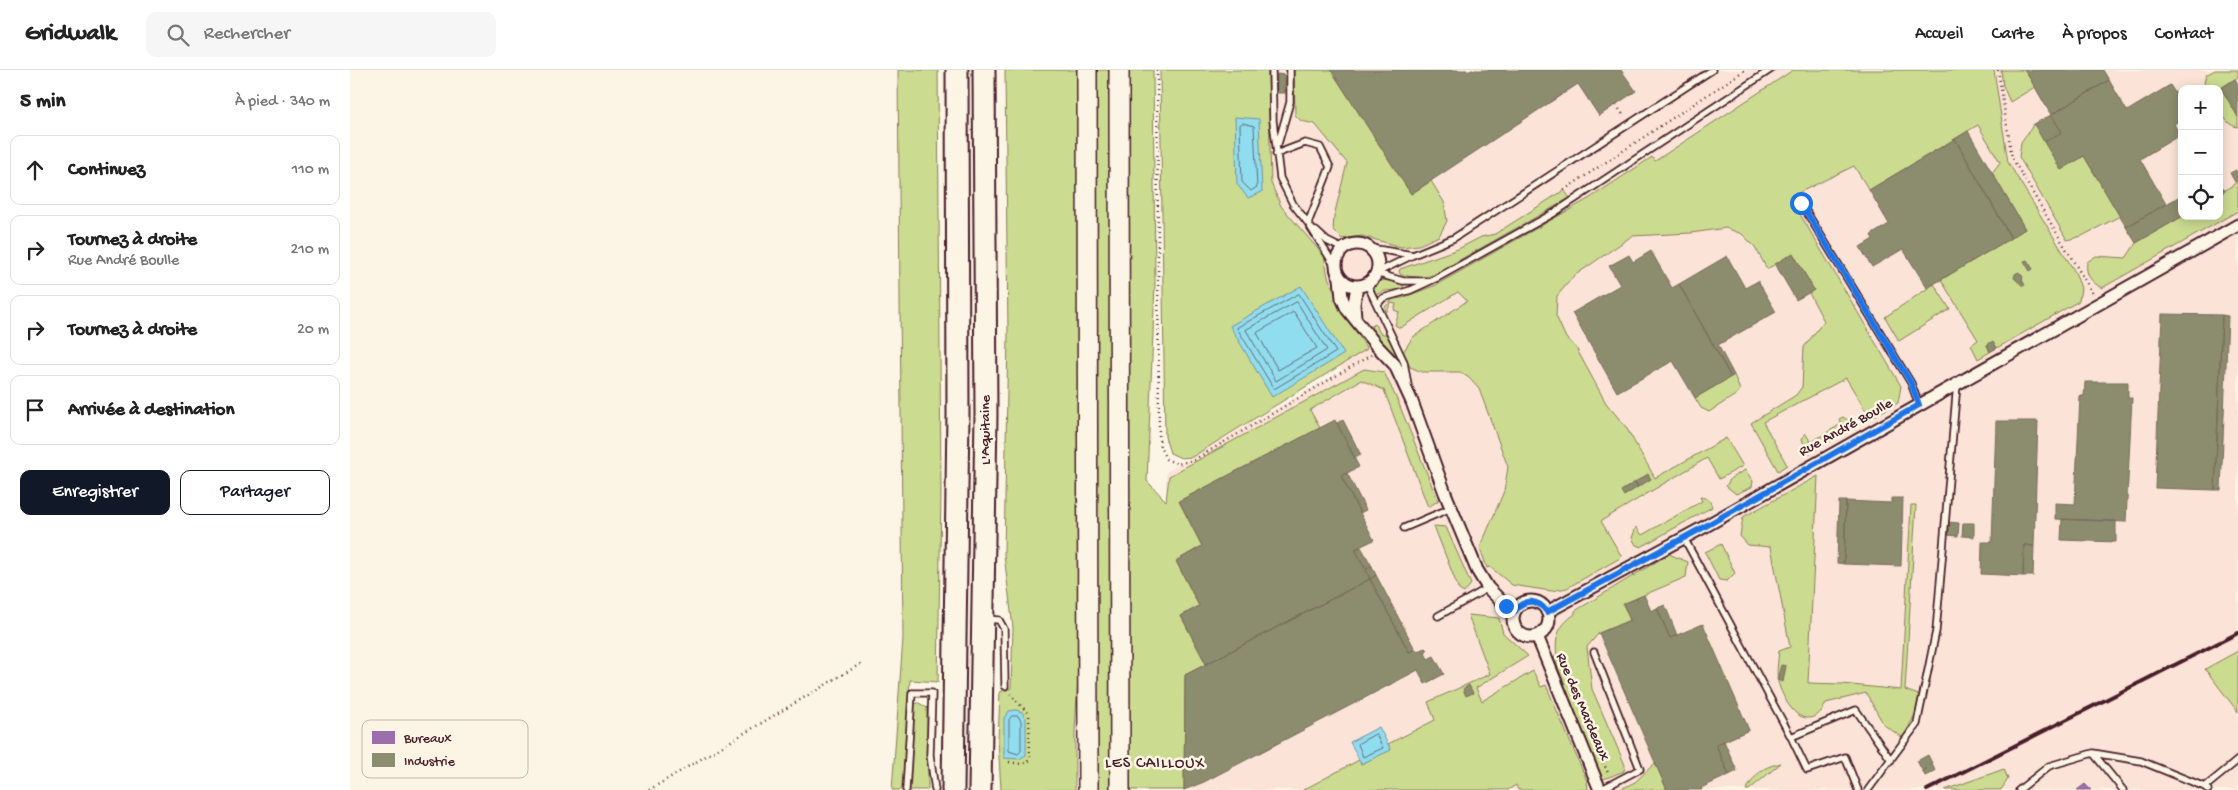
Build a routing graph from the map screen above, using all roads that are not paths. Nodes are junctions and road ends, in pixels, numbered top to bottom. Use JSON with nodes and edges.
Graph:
{"nodes":[{"id":1,"x":957,"y":70,"type":"edge"},
{"id":2,"x":984,"y":70,"type":"edge"},
{"id":3,"x":1087,"y":70,"type":"edge"},
{"id":4,"x":1119,"y":70,"type":"edge"},
{"id":5,"x":1272,"y":70,"type":"edge"},
{"id":6,"x":1290,"y":70,"type":"edge"},
{"id":7,"x":1712,"y":70,"type":"edge"},
{"id":8,"x":1770,"y":70,"type":"edge"},
{"id":9,"x":1276,"y":154,"type":"junction"},
{"id":10,"x":1801,"y":203,"type":"dead end"},
{"id":11,"x":1308,"y":223,"type":"junction"},
{"id":12,"x":2238,"y":225,"type":"edge"},
{"id":13,"x":1370,"y":248,"type":"junction"},
{"id":14,"x":1343,"y":250,"type":"junction"},
{"id":15,"x":1413,"y":255,"type":"junction"},
{"id":16,"x":1338,"y":273,"type":"junction"},
{"id":17,"x":1376,"y":274,"type":"junction"},
{"id":18,"x":1437,"y":278,"type":"junction"},
{"id":19,"x":1362,"y":285,"type":"junction"},
{"id":20,"x":1377,"y":305,"type":"junction"},
{"id":21,"x":1355,"y":317,"type":"junction"},
{"id":22,"x":1958,"y":383,"type":"junction"},
{"id":23,"x":1412,"y":402,"type":"junction"},
{"id":24,"x":1919,"y":405,"type":"junction"},
{"id":25,"x":1451,"y":508,"type":"junction"},
{"id":26,"x":1404,"y":528,"type":"dead end"},
{"id":27,"x":1684,"y":538,"type":"junction"},
{"id":28,"x":1488,"y":588,"type":"junction"},
{"id":29,"x":1515,"y":611,"type":"junction"},
{"id":30,"x":1547,"y":612,"type":"junction"},
{"id":31,"x":1438,"y":616,"type":"dead end"},
{"id":32,"x":984,"y":619,"type":"junction"},
{"id":33,"x":1536,"y":636,"type":"junction"},
{"id":34,"x":1594,"y":652,"type":"dead end"},
{"id":35,"x":1005,"y":686,"type":"road end"},
{"id":36,"x":1791,"y":737,"type":"junction"},
{"id":37,"x":2093,"y":753,"type":"junction"},
{"id":38,"x":1891,"y":760,"type":"junction"},
{"id":39,"x":2238,"y":760,"type":"edge"},
{"id":40,"x":2207,"y":788,"type":"edge"},
{"id":41,"x":906,"y":790,"type":"edge"},
{"id":42,"x":935,"y":790,"type":"edge"},
{"id":43,"x":953,"y":790,"type":"edge"},
{"id":44,"x":980,"y":790,"type":"edge"},
{"id":45,"x":1088,"y":790,"type":"edge"},
{"id":46,"x":1120,"y":790,"type":"edge"},
{"id":47,"x":1600,"y":790,"type":"edge"},
{"id":48,"x":1858,"y":790,"type":"edge"},
{"id":49,"x":1868,"y":790,"type":"edge"},
{"id":50,"x":2020,"y":790,"type":"edge"},
{"id":51,"x":2123,"y":790,"type":"edge"}],
"edges":[{"from":1,"to":43,"type":"highway","name":"L'Aquitaine"},
{"from":2,"to":32,"type":"highway","name":"L'Aquitaine"},
{"from":3,"to":45,"type":"main road"},
{"from":4,"to":46,"type":"main road"},
{"from":5,"to":9,"type":"lane"},
{"from":6,"to":9,"type":"lane"},
{"from":7,"to":15,"type":"lane"},
{"from":8,"to":18,"type":"lane"},
{"from":9,"to":11,"type":"lane"},
{"from":9,"to":11,"type":"lane"},
{"from":10,"to":24,"type":"lane"},
{"from":11,"to":14,"type":"lane"},
{"from":11,"to":16,"type":"lane"},
{"from":12,"to":22,"type":"street","name":"Rue André Boulle"},
{"from":13,"to":14,"type":"street"},
{"from":13,"to":15,"type":"lane"},
{"from":13,"to":17,"type":"street"},
{"from":14,"to":16,"type":"street"},
{"from":15,"to":17,"type":"lane"},
{"from":16,"to":19,"type":"street"},
{"from":16,"to":21,"type":"street"},
{"from":17,"to":18,"type":"lane"},
{"from":17,"to":19,"type":"street"},
{"from":18,"to":20,"type":"lane"},
{"from":19,"to":20,"type":"lane"},
{"from":19,"to":21,"type":"street"},
{"from":20,"to":23,"type":"lane"},
{"from":21,"to":23,"type":"street"},
{"from":22,"to":24,"type":"street","name":"Rue André Boulle"},
{"from":22,"to":38,"type":"lane"},
{"from":23,"to":25,"type":"street"},
{"from":24,"to":27,"type":"street","name":"Rue André Boulle"},
{"from":25,"to":26,"type":"lane"},
{"from":25,"to":28,"type":"street"},
{"from":27,"to":30,"type":"street","name":"Rue André Boulle"},
{"from":27,"to":36,"type":"lane"},
{"from":28,"to":29,"type":"street"},
{"from":28,"to":31,"type":"lane"},
{"from":29,"to":30,"type":"street"},
{"from":29,"to":33,"type":"street"},
{"from":30,"to":33,"type":"street"},
{"from":32,"to":35,"type":"lane"},
{"from":32,"to":44,"type":"highway","name":"L'Aquitaine"},
{"from":33,"to":47,"type":"street","name":"Rue des Mardeaux"},
{"from":34,"to":47,"type":"lane"},
{"from":36,"to":38,"type":"lane"},
{"from":36,"to":48,"type":"lane"},
{"from":37,"to":40,"type":"lane"},
{"from":37,"to":50,"type":"lane"},
{"from":37,"to":51,"type":"lane"},
{"from":38,"to":49,"type":"lane"},
{"from":39,"to":40,"type":"lane"},
{"from":41,"to":42,"type":"lane"}]}
